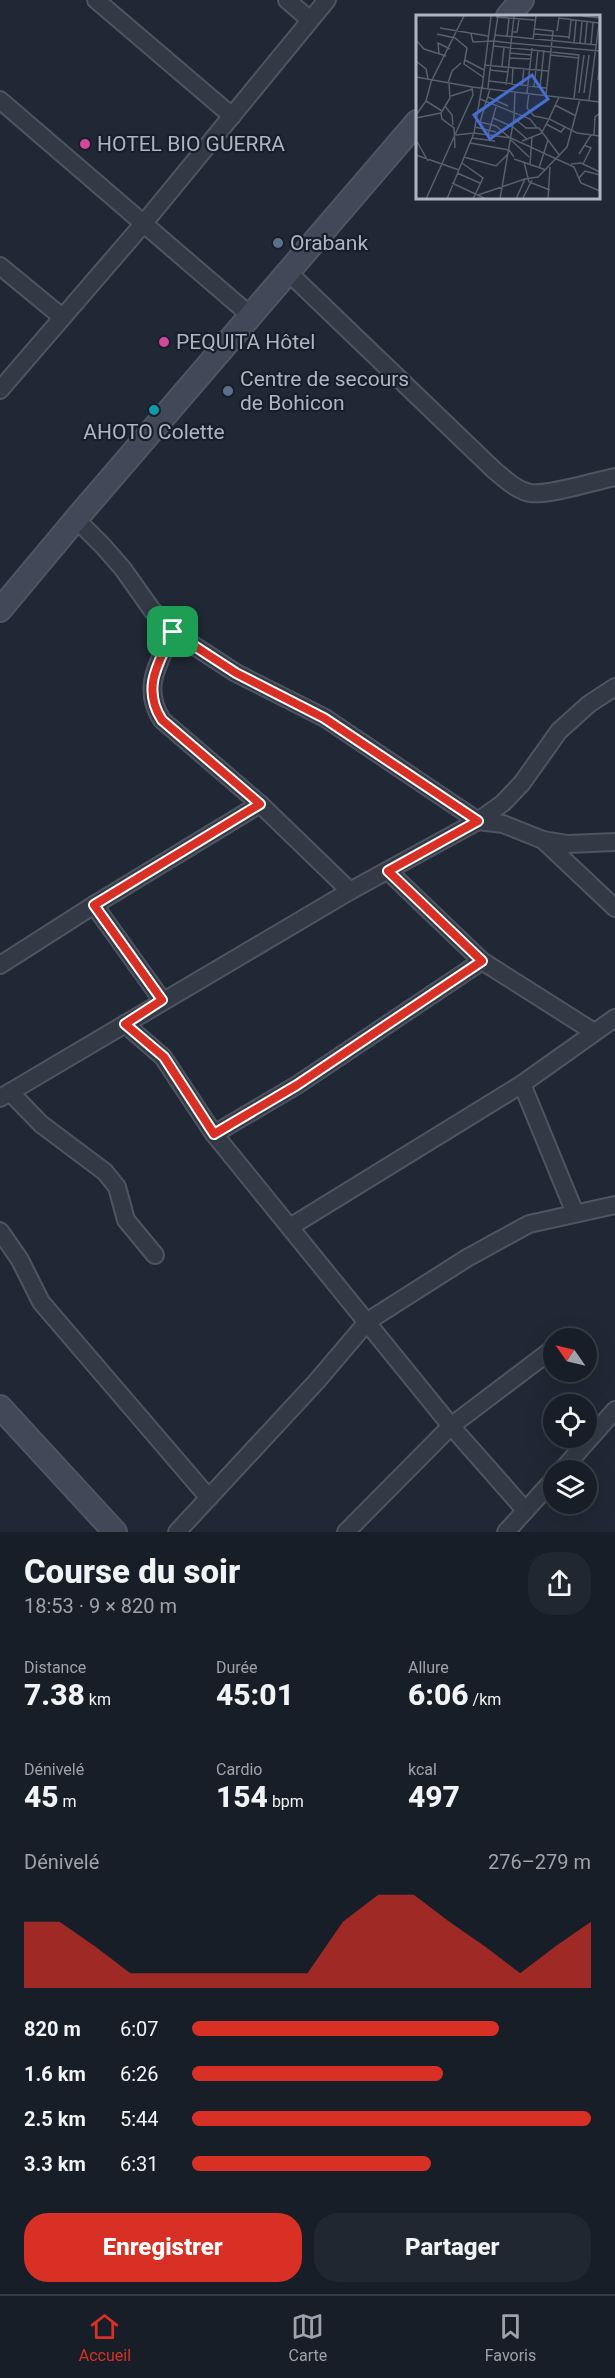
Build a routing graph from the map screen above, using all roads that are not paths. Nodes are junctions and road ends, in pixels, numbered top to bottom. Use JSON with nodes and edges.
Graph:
{"nodes":[{"id":1,"x":96,"y":0,"type":"edge"},
{"id":2,"x":287,"y":0,"type":"edge"},
{"id":3,"x":327,"y":0,"type":"edge"},
{"id":4,"x":310,"y":20,"type":"junction"},
{"id":5,"x":0,"y":100,"type":"edge"},
{"id":6,"x":231,"y":116,"type":"junction"},
{"id":7,"x":416,"y":124,"type":"edge"},
{"id":8,"x":144,"y":223,"type":"junction"},
{"id":9,"x":0,"y":266,"type":"edge"},
{"id":10,"x":288,"y":272,"type":"junction"},
{"id":11,"x":250,"y":316,"type":"junction"},
{"id":12,"x":62,"y":317,"type":"junction"},
{"id":13,"x":0,"y":390,"type":"edge"},
{"id":14,"x":615,"y":477,"type":"edge"},
{"id":15,"x":76,"y":519,"type":"junction"},
{"id":16,"x":0,"y":610,"type":"edge"},
{"id":17,"x":173,"y":632,"type":"junction"},
{"id":18,"x":615,"y":687,"type":"edge"},
{"id":19,"x":260,"y":804,"type":"junction"},
{"id":20,"x":478,"y":821,"type":"junction"},
{"id":21,"x":543,"y":840,"type":"junction"},
{"id":22,"x":615,"y":842,"type":"edge"},
{"id":23,"x":388,"y":871,"type":"junction"},
{"id":24,"x":351,"y":891,"type":"junction"},
{"id":25,"x":94,"y":905,"type":"junction"},
{"id":26,"x":615,"y":908,"type":"edge"},
{"id":27,"x":482,"y":961,"type":"junction"},
{"id":28,"x":0,"y":965,"type":"edge"},
{"id":29,"x":162,"y":1000,"type":"junction"},
{"id":30,"x":615,"y":1018,"type":"edge"},
{"id":31,"x":125,"y":1024,"type":"junction"},
{"id":32,"x":594,"y":1032,"type":"junction"},
{"id":33,"x":522,"y":1084,"type":"junction"},
{"id":34,"x":5,"y":1095,"type":"edge"},
{"id":35,"x":214,"y":1134,"type":"junction"},
{"id":36,"x":615,"y":1205,"type":"edge"},
{"id":37,"x":575,"y":1213,"type":"junction"},
{"id":38,"x":290,"y":1227,"type":"junction"},
{"id":39,"x":0,"y":1230,"type":"edge"},
{"id":40,"x":154,"y":1255,"type":"dead end"},
{"id":41,"x":368,"y":1321,"type":"junction"},
{"id":42,"x":543,"y":1356,"type":"edge"},
{"id":43,"x":0,"y":1407,"type":"edge"},
{"id":44,"x":615,"y":1410,"type":"edge"},
{"id":45,"x":452,"y":1426,"type":"junction"},
{"id":46,"x":571,"y":1460,"type":"edge"},
{"id":47,"x":543,"y":1491,"type":"edge"},
{"id":48,"x":209,"y":1498,"type":"junction"},
{"id":49,"x":525,"y":1510,"type":"junction"},
{"id":50,"x":115,"y":1532,"type":"edge"},
{"id":51,"x":177,"y":1532,"type":"edge"},
{"id":52,"x":346,"y":1532,"type":"edge"},
{"id":53,"x":506,"y":1532,"type":"edge"}],
"edges":[{"from":1,"to":6,"type":"street"},
{"from":2,"to":4,"type":"street"},
{"from":3,"to":4,"type":"street"},
{"from":4,"to":6,"type":"street"},
{"from":5,"to":8,"type":"street"},
{"from":6,"to":8,"type":"street"},
{"from":7,"to":10,"type":"street"},
{"from":8,"to":11,"type":"street"},
{"from":8,"to":12,"type":"street"},
{"from":9,"to":12,"type":"street"},
{"from":10,"to":11,"type":"street"},
{"from":10,"to":14,"type":"street"},
{"from":11,"to":15,"type":"street"},
{"from":12,"to":13,"type":"street"},
{"from":15,"to":16,"type":"street"},
{"from":15,"to":17,"type":"street"},
{"from":17,"to":19,"type":"street"},
{"from":17,"to":20,"type":"street"},
{"from":18,"to":20,"type":"street"},
{"from":19,"to":24,"type":"street"},
{"from":19,"to":25,"type":"street"},
{"from":20,"to":21,"type":"street"},
{"from":20,"to":23,"type":"street"},
{"from":21,"to":22,"type":"street"},
{"from":21,"to":26,"type":"street"},
{"from":23,"to":24,"type":"street"},
{"from":23,"to":27,"type":"street"},
{"from":24,"to":29,"type":"street"},
{"from":25,"to":28,"type":"street"},
{"from":25,"to":29,"type":"street"},
{"from":27,"to":32,"type":"street"},
{"from":27,"to":35,"type":"street"},
{"from":29,"to":31,"type":"street"},
{"from":30,"to":32,"type":"street"},
{"from":31,"to":34,"type":"street"},
{"from":31,"to":35,"type":"street"},
{"from":32,"to":33,"type":"street"},
{"from":33,"to":37,"type":"street"},
{"from":33,"to":38,"type":"street"},
{"from":34,"to":40,"type":"street"},
{"from":35,"to":38,"type":"street"},
{"from":36,"to":37,"type":"street"},
{"from":37,"to":41,"type":"street"},
{"from":38,"to":41,"type":"street"},
{"from":39,"to":48,"type":"street"},
{"from":41,"to":45,"type":"street"},
{"from":41,"to":48,"type":"street"},
{"from":42,"to":45,"type":"street"},
{"from":43,"to":50,"type":"street"},
{"from":44,"to":46,"type":"street"},
{"from":45,"to":49,"type":"street"},
{"from":45,"to":52,"type":"street"},
{"from":47,"to":49,"type":"street"},
{"from":48,"to":51,"type":"street"},
{"from":49,"to":53,"type":"street"}]}
